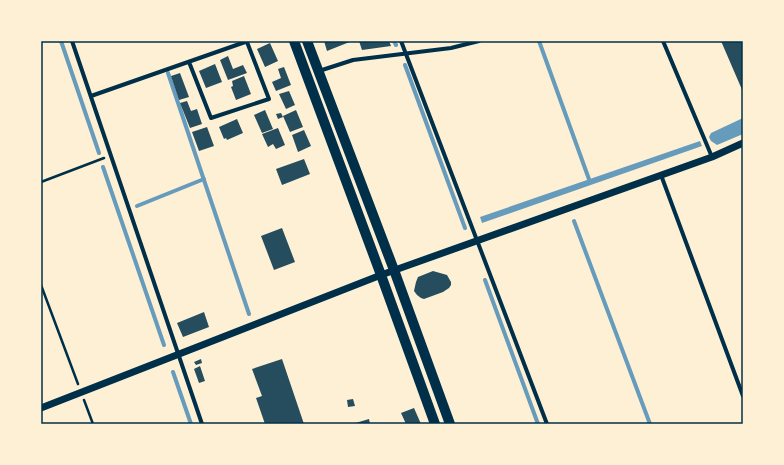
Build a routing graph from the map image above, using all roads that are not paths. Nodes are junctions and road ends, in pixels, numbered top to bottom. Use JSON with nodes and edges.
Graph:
{"nodes":[{"id":1,"x":72,"y":41,"type":"edge"},
{"id":2,"x":248,"y":41,"type":"edge"},
{"id":3,"x":294,"y":41,"type":"edge"},
{"id":4,"x":307,"y":41,"type":"edge"},
{"id":5,"x":401,"y":41,"type":"edge"},
{"id":6,"x":479,"y":41,"type":"edge"},
{"id":7,"x":663,"y":41,"type":"edge"},
{"id":8,"x":406,"y":53,"type":"junction"},
{"id":9,"x":189,"y":62,"type":"junction"},
{"id":10,"x":318,"y":71,"type":"junction"},
{"id":11,"x":91,"y":96,"type":"junction"},
{"id":12,"x":743,"y":143,"type":"edge"},
{"id":13,"x":712,"y":157,"type":"junction"},
{"id":14,"x":661,"y":175,"type":"junction"},
{"id":15,"x":477,"y":241,"type":"junction"},
{"id":16,"x":394,"y":270,"type":"junction"},
{"id":17,"x":382,"y":275,"type":"junction"},
{"id":18,"x":179,"y":355,"type":"junction"},
{"id":19,"x":743,"y":396,"type":"edge"},
{"id":20,"x":41,"y":408,"type":"edge"},
{"id":21,"x":202,"y":424,"type":"edge"},
{"id":22,"x":435,"y":424,"type":"edge"},
{"id":23,"x":450,"y":424,"type":"edge"},
{"id":24,"x":547,"y":424,"type":"edge"}],
"edges":[{"from":1,"to":11,"type":"street"},
{"from":2,"to":9,"type":"street"},
{"from":2,"to":9,"type":"street"},
{"from":3,"to":17,"type":"main road"},
{"from":4,"to":10,"type":"main road"},
{"from":5,"to":8,"type":"street"},
{"from":6,"to":8,"type":"street"},
{"from":7,"to":13,"type":"street"},
{"from":8,"to":10,"type":"street"},
{"from":8,"to":15,"type":"street"},
{"from":9,"to":11,"type":"street"},
{"from":10,"to":16,"type":"main road"},
{"from":11,"to":18,"type":"street"},
{"from":12,"to":13,"type":"street"},
{"from":13,"to":14,"type":"street"},
{"from":14,"to":15,"type":"street"},
{"from":14,"to":19,"type":"street"},
{"from":15,"to":16,"type":"street"},
{"from":15,"to":24,"type":"street"},
{"from":16,"to":17,"type":"street"},
{"from":16,"to":23,"type":"main road"},
{"from":17,"to":18,"type":"street"},
{"from":17,"to":22,"type":"main road"},
{"from":18,"to":20,"type":"street"},
{"from":18,"to":21,"type":"street"}]}
